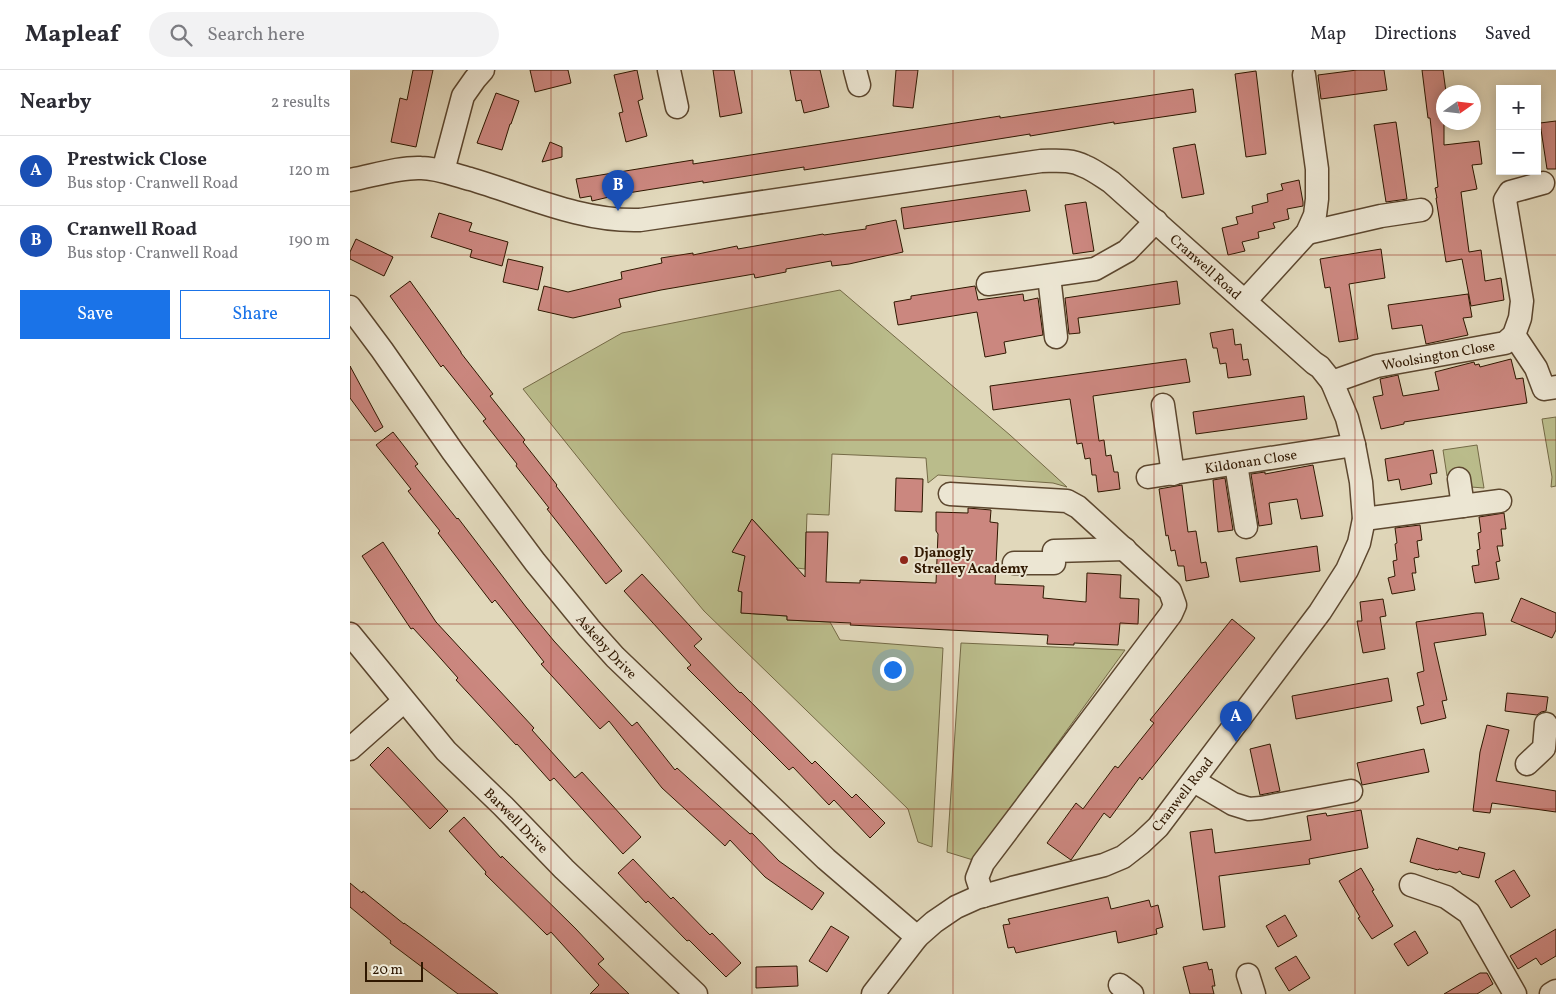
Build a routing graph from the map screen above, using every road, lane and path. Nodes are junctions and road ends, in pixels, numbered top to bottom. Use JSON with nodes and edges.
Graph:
{"nodes":[{"id":1,"x":483,"y":70,"type":"edge"},
{"id":2,"x":670,"y":70,"type":"edge"},
{"id":3,"x":1304,"y":75,"type":"dead end"},
{"id":4,"x":677,"y":107,"type":"dead end"},
{"id":5,"x":443,"y":171,"type":"junction"},
{"id":6,"x":350,"y":180,"type":"edge"},
{"id":7,"x":1543,"y":183,"type":"dead end"},
{"id":8,"x":1421,"y":210,"type":"dead end"},
{"id":9,"x":1156,"y":222,"type":"junction"},
{"id":10,"x":1307,"y":234,"type":"junction"},
{"id":11,"x":1049,"y":276,"type":"junction"},
{"id":12,"x":988,"y":284,"type":"dead end"},
{"id":13,"x":1245,"y":301,"type":"junction"},
{"id":14,"x":350,"y":308,"type":"edge"},
{"id":15,"x":1514,"y":335,"type":"junction"},
{"id":16,"x":1056,"y":337,"type":"dead end"},
{"id":17,"x":1332,"y":382,"type":"junction"},
{"id":18,"x":1556,"y":387,"type":"edge"},
{"id":19,"x":1163,"y":405,"type":"dead end"},
{"id":20,"x":1354,"y":445,"type":"junction"},
{"id":21,"x":1236,"y":464,"type":"junction"},
{"id":22,"x":1173,"y":474,"type":"junction"},
{"id":23,"x":1148,"y":477,"type":"dead end"},
{"id":24,"x":1460,"y":479,"type":"dead end"},
{"id":25,"x":950,"y":494,"type":"dead end"},
{"id":26,"x":1500,"y":501,"type":"dead end"},
{"id":27,"x":1463,"y":506,"type":"junction"},
{"id":28,"x":1364,"y":519,"type":"junction"},
{"id":29,"x":1246,"y":527,"type":"dead end"},
{"id":30,"x":1125,"y":549,"type":"junction"},
{"id":31,"x":1014,"y":563,"type":"dead end"},
{"id":32,"x":350,"y":634,"type":"edge"},
{"id":33,"x":404,"y":701,"type":"junction"},
{"id":34,"x":1546,"y":724,"type":"dead end"},
{"id":35,"x":350,"y":749,"type":"edge"},
{"id":36,"x":1550,"y":750,"type":"edge"},
{"id":37,"x":1527,"y":764,"type":"dead end"},
{"id":38,"x":1194,"y":781,"type":"junction"},
{"id":39,"x":1337,"y":788,"type":"dead end"},
{"id":40,"x":1411,"y":885,"type":"dead end"},
{"id":41,"x":983,"y":896,"type":"junction"},
{"id":42,"x":917,"y":937,"type":"junction"},
{"id":43,"x":1556,"y":991,"type":"edge"},
{"id":44,"x":696,"y":994,"type":"edge"},
{"id":45,"x":873,"y":994,"type":"edge"},
{"id":46,"x":1515,"y":994,"type":"edge"},
{"id":47,"x":1551,"y":994,"type":"edge"}],
"edges":[{"from":1,"to":5,"type":"street"},
{"from":2,"to":4,"type":"street"},
{"from":3,"to":10,"type":"street"},
{"from":5,"to":6,"type":"street","name":"Cranwell Road"},
{"from":5,"to":9,"type":"street","name":"Cranwell Road"},
{"from":7,"to":15,"type":"street","name":"Woolsington Close"},
{"from":8,"to":10,"type":"street"},
{"from":9,"to":11,"type":"street"},
{"from":9,"to":13,"type":"street","name":"Cranwell Road"},
{"from":10,"to":13,"type":"street"},
{"from":11,"to":12,"type":"street"},
{"from":11,"to":16,"type":"street"},
{"from":13,"to":17,"type":"street","name":"Cranwell Road"},
{"from":14,"to":42,"type":"street","name":"Askeby Drive"},
{"from":15,"to":17,"type":"street","name":"Woolsington Close"},
{"from":15,"to":18,"type":"street"},
{"from":17,"to":20,"type":"street","name":"Cranwell Road"},
{"from":19,"to":22,"type":"street"},
{"from":20,"to":21,"type":"street","name":"Kildonan Close"},
{"from":20,"to":28,"type":"street","name":"Cranwell Road"},
{"from":21,"to":22,"type":"street","name":"Kildonan Close"},
{"from":21,"to":29,"type":"street"},
{"from":22,"to":23,"type":"street","name":"Kildonan Close"},
{"from":24,"to":27,"type":"street"},
{"from":25,"to":30,"type":"street"},
{"from":26,"to":27,"type":"street"},
{"from":27,"to":28,"type":"street"},
{"from":28,"to":38,"type":"street","name":"Cranwell Road"},
{"from":30,"to":31,"type":"street"},
{"from":30,"to":41,"type":"street"},
{"from":32,"to":33,"type":"street","name":"Barwell Drive"},
{"from":33,"to":35,"type":"street"},
{"from":33,"to":44,"type":"street","name":"Barwell Drive"},
{"from":34,"to":36,"type":"street"},
{"from":36,"to":37,"type":"street"},
{"from":38,"to":39,"type":"street"},
{"from":38,"to":41,"type":"street","name":"Cranwell Road"},
{"from":40,"to":46,"type":"street"},
{"from":41,"to":42,"type":"street","name":"Cranwell Road"},
{"from":42,"to":45,"type":"street","name":"Cranwell Road"},
{"from":43,"to":47,"type":"street"}]}
